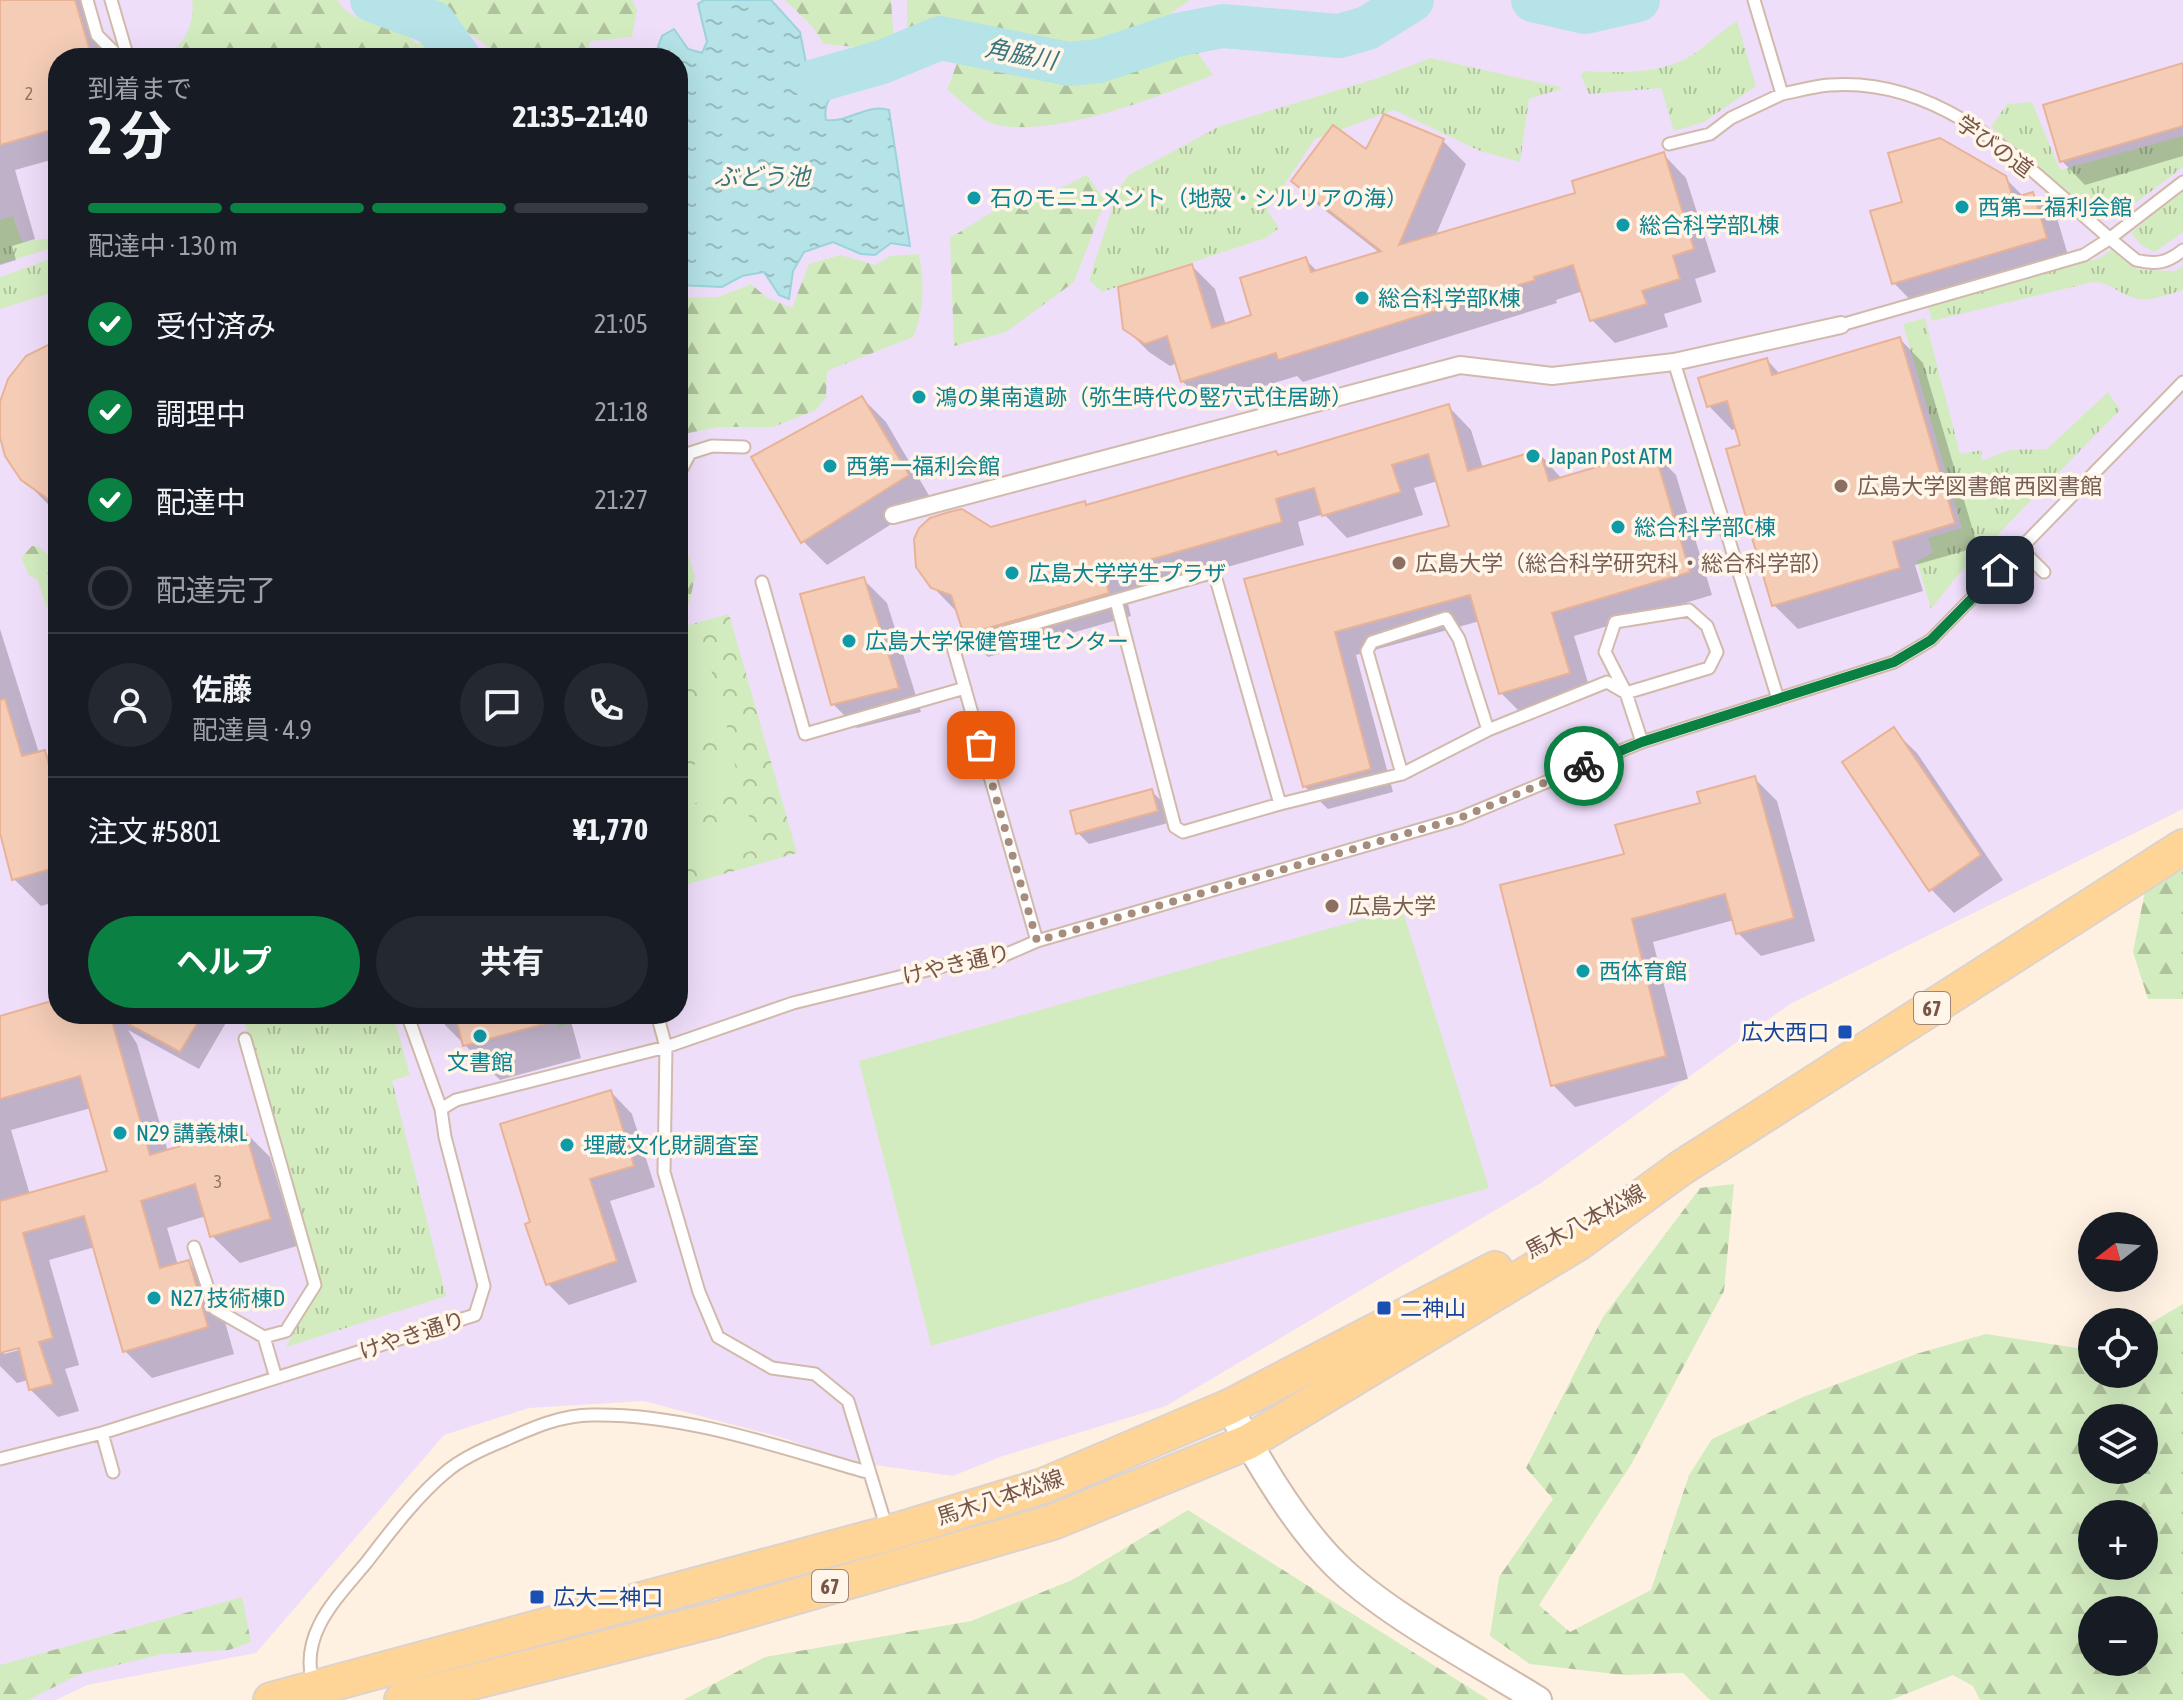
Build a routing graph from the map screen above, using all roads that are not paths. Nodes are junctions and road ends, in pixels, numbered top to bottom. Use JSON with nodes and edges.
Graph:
{"nodes":[{"id":1,"x":87,"y":0,"type":"edge"},
{"id":2,"x":111,"y":0,"type":"edge"},
{"id":3,"x":1754,"y":0,"type":"edge"},
{"id":4,"x":110,"y":48,"type":"edge"},
{"id":5,"x":125,"y":48,"type":"edge"},
{"id":6,"x":1782,"y":94,"type":"junction"},
{"id":7,"x":1669,"y":144,"type":"dead end"},
{"id":8,"x":2183,"y":182,"type":"edge"},
{"id":9,"x":2109,"y":239,"type":"junction"},
{"id":10,"x":2183,"y":250,"type":"edge"},
{"id":11,"x":1841,"y":325,"type":"joint"},
{"id":12,"x":1674,"y":362,"type":"junction"},
{"id":13,"x":2183,"y":382,"type":"edge"},
{"id":14,"x":744,"y":447,"type":"dead end"},
{"id":15,"x":688,"y":457,"type":"edge"},
{"id":16,"x":893,"y":515,"type":"dead end"},
{"id":17,"x":2021,"y":549,"type":"junction"},
{"id":18,"x":2044,"y":572,"type":"dead end"},
{"id":19,"x":762,"y":582,"type":"dead end"},
{"id":20,"x":1116,"y":601,"type":"junction"},
{"id":21,"x":965,"y":688,"type":"junction"},
{"id":22,"x":1626,"y":693,"type":"junction"},
{"id":23,"x":1778,"y":699,"type":"junction"},
{"id":24,"x":1488,"y":730,"type":"junction"},
{"id":25,"x":1642,"y":742,"type":"junction"},
{"id":26,"x":1402,"y":774,"type":"junction"},
{"id":27,"x":1280,"y":804,"type":"junction"},
{"id":28,"x":2183,"y":847,"type":"edge"},
{"id":29,"x":1037,"y":941,"type":"junction"},
{"id":30,"x":411,"y":1024,"type":"edge"},
{"id":31,"x":660,"y":1024,"type":"edge"},
{"id":32,"x":245,"y":1039,"type":"dead end"},
{"id":33,"x":666,"y":1047,"type":"junction"},
{"id":34,"x":441,"y":1109,"type":"junction"},
{"id":35,"x":1681,"y":1168,"type":"junction"},
{"id":36,"x":194,"y":1247,"type":"dead end"},
{"id":37,"x":264,"y":1337,"type":"junction"},
{"id":38,"x":276,"y":1378,"type":"junction"},
{"id":39,"x":1229,"y":1407,"type":"junction"},
{"id":40,"x":102,"y":1433,"type":"junction"},
{"id":41,"x":1248,"y":1442,"type":"junction"},
{"id":42,"x":0,"y":1459,"type":"edge"},
{"id":43,"x":113,"y":1472,"type":"dead end"},
{"id":44,"x":870,"y":1473,"type":"junction"},
{"id":45,"x":889,"y":1533,"type":"junction"},
{"id":46,"x":314,"y":1688,"type":"junction"},
{"id":47,"x":271,"y":1700,"type":"edge"},
{"id":48,"x":402,"y":1700,"type":"edge"},
{"id":49,"x":1538,"y":1700,"type":"edge"}],
"edges":[{"from":1,"to":4,"type":"lane"},
{"from":2,"to":5,"type":"lane"},
{"from":3,"to":6,"type":"lane"},
{"from":6,"to":7,"type":"lane","name":"学びの道"},
{"from":6,"to":9,"type":"lane","name":"学びの道"},
{"from":8,"to":9,"type":"lane"},
{"from":9,"to":10,"type":"lane","name":"学びの道"},
{"from":9,"to":11,"type":"lane"},
{"from":11,"to":12,"type":"street"},
{"from":12,"to":16,"type":"street"},
{"from":12,"to":23,"type":"lane"},
{"from":13,"to":17,"type":"lane","name":"けやき通り"},
{"from":14,"to":15,"type":"lane"},
{"from":17,"to":18,"type":"lane"},
{"from":17,"to":23,"type":"lane","name":"けやき通り"},
{"from":19,"to":21,"type":"lane"},
{"from":20,"to":21,"type":"lane"},
{"from":20,"to":27,"type":"lane"},
{"from":20,"to":27,"type":"lane"},
{"from":21,"to":29,"type":"lane"},
{"from":22,"to":22,"type":"lane"},
{"from":22,"to":24,"type":"lane"},
{"from":22,"to":25,"type":"lane"},
{"from":23,"to":25,"type":"lane","name":"けやき通り"},
{"from":24,"to":26,"type":"lane"},
{"from":24,"to":26,"type":"lane"},
{"from":25,"to":29,"type":"lane","name":"けやき通り"},
{"from":26,"to":27,"type":"lane"},
{"from":28,"to":35,"type":"main road","name":"馬木八本松線","number":"67"},
{"from":29,"to":33,"type":"lane","name":"けやき通り"},
{"from":30,"to":34,"type":"lane"},
{"from":31,"to":33,"type":"lane"},
{"from":32,"to":37,"type":"lane"},
{"from":33,"to":34,"type":"lane","name":"けやき通り"},
{"from":33,"to":44,"type":"lane"},
{"from":34,"to":38,"type":"lane","name":"けやき通り"},
{"from":35,"to":39,"type":"main road","name":"馬木八本松線","number":"67"},
{"from":35,"to":41,"type":"main road","name":"馬木八本松線","number":"67"},
{"from":36,"to":37,"type":"lane"},
{"from":37,"to":38,"type":"lane"},
{"from":38,"to":40,"type":"lane","name":"けやき通り"},
{"from":39,"to":41,"type":"street"},
{"from":39,"to":45,"type":"main road","name":"馬木八本松線","number":"67"},
{"from":40,"to":42,"type":"lane","name":"けやき通り"},
{"from":40,"to":43,"type":"lane"},
{"from":41,"to":48,"type":"main road","name":"馬木八本松線","number":"67"},
{"from":41,"to":49,"type":"street"},
{"from":44,"to":45,"type":"lane"},
{"from":44,"to":46,"type":"lane"},
{"from":45,"to":46,"type":"main road","name":"馬木八本松線","number":"67"},
{"from":46,"to":47,"type":"main road","name":"馬木八本松線","number":"67"}]}
